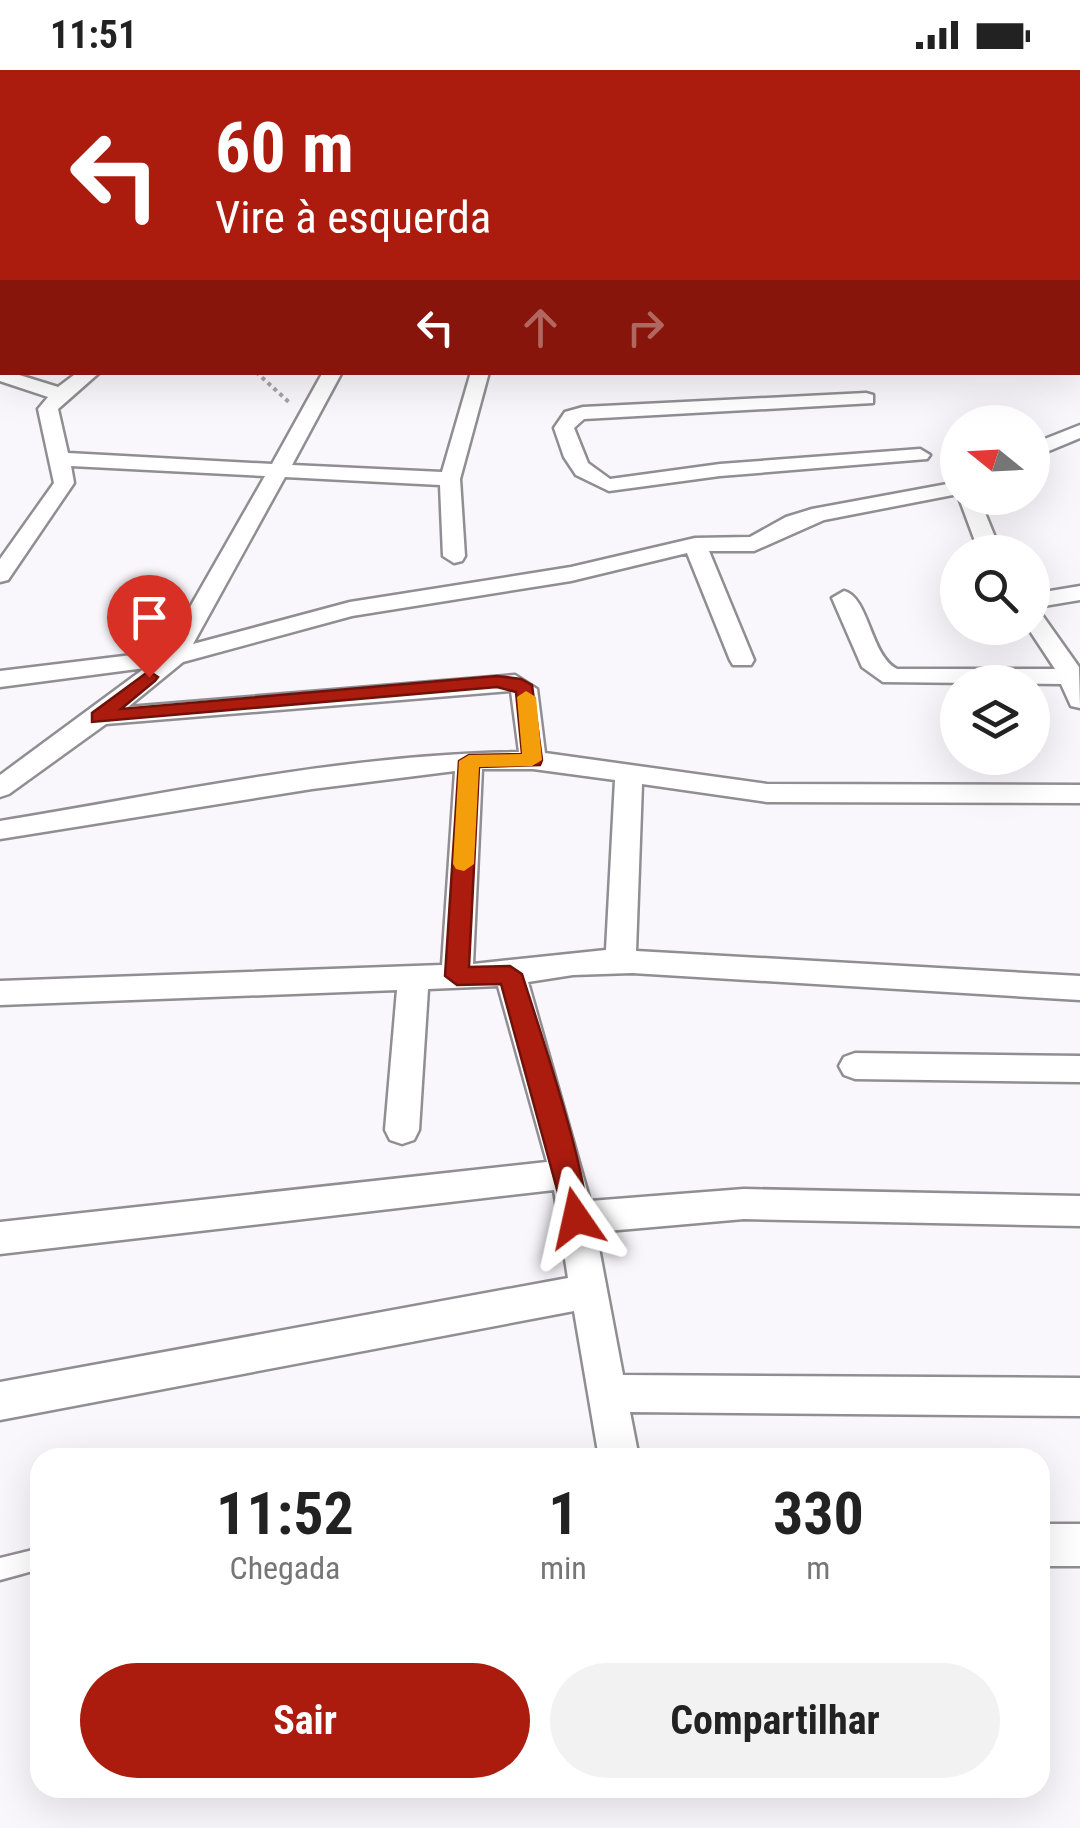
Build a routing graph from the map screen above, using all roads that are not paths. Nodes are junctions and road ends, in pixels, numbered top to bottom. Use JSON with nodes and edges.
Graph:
{"nodes":[{"id":1,"x":4,"y":375,"type":"edge"},
{"id":2,"x":87,"y":375,"type":"edge"},
{"id":3,"x":330,"y":375,"type":"edge"},
{"id":4,"x":479,"y":375,"type":"edge"},
{"id":5,"x":59,"y":395,"type":"junction"},
{"id":6,"x":866,"y":398,"type":"dead end"},
{"id":7,"x":1080,"y":431,"type":"edge"},
{"id":8,"x":1050,"y":444,"type":"edge"},
{"id":9,"x":920,"y":455,"type":"dead end"},
{"id":10,"x":58,"y":459,"type":"junction"},
{"id":11,"x":278,"y":472,"type":"junction"},
{"id":12,"x":450,"y":480,"type":"junction"},
{"id":13,"x":940,"y":491,"type":"edge"},
{"id":14,"x":695,"y":545,"type":"junction"},
{"id":15,"x":454,"y":556,"type":"dead end"},
{"id":16,"x":0,"y":575,"type":"edge"},
{"id":17,"x":1080,"y":593,"type":"edge"},
{"id":18,"x":844,"y":598,"type":"dead end"},
{"id":19,"x":1050,"y":598,"type":"edge"},
{"id":20,"x":1050,"y":640,"type":"edge"},
{"id":21,"x":174,"y":657,"type":"junction"},
{"id":22,"x":742,"y":660,"type":"dead end"},
{"id":23,"x":1072,"y":669,"type":"edge"},
{"id":24,"x":0,"y":679,"type":"edge"},
{"id":25,"x":1080,"y":700,"type":"edge"},
{"id":26,"x":99,"y":717,"type":"junction"},
{"id":27,"x":532,"y":760,"type":"junction"},
{"id":28,"x":469,"y":761,"type":"junction"},
{"id":29,"x":630,"y":774,"type":"junction"},
{"id":30,"x":0,"y":788,"type":"edge"},
{"id":31,"x":1080,"y":794,"type":"edge"},
{"id":32,"x":0,"y":830,"type":"edge"},
{"id":33,"x":621,"y":959,"type":"junction"},
{"id":34,"x":510,"y":974,"type":"junction"},
{"id":35,"x":457,"y":976,"type":"junction"},
{"id":36,"x":413,"y":978,"type":"junction"},
{"id":37,"x":1080,"y":988,"type":"edge"},
{"id":38,"x":0,"y":993,"type":"edge"},
{"id":39,"x":855,"y":1066,"type":"dead end"},
{"id":40,"x":1080,"y":1069,"type":"edge"},
{"id":41,"x":402,"y":1130,"type":"dead end"},
{"id":42,"x":568,"y":1174,"type":"junction"},
{"id":43,"x":1080,"y":1211,"type":"edge"},
{"id":44,"x":576,"y":1218,"type":"junction"},
{"id":45,"x":0,"y":1238,"type":"edge"},
{"id":46,"x":590,"y":1290,"type":"junction"},
{"id":47,"x":608,"y":1393,"type":"junction"},
{"id":48,"x":1080,"y":1397,"type":"edge"},
{"id":49,"x":0,"y":1401,"type":"edge"},
{"id":50,"x":616,"y":1448,"type":"edge"},
{"id":51,"x":1080,"y":1544,"type":"edge"},
{"id":52,"x":1050,"y":1545,"type":"edge"},
{"id":53,"x":30,"y":1562,"type":"edge"},
{"id":54,"x":0,"y":1569,"type":"edge"}],
"edges":[{"from":1,"to":5,"type":"street"},
{"from":2,"to":5,"type":"street"},
{"from":3,"to":11,"type":"street"},
{"from":4,"to":12,"type":"street"},
{"from":5,"to":10,"type":"street"},
{"from":6,"to":9,"type":"street"},
{"from":7,"to":8,"type":"street"},
{"from":10,"to":11,"type":"street"},
{"from":10,"to":16,"type":"street"},
{"from":11,"to":12,"type":"street"},
{"from":11,"to":21,"type":"street"},
{"from":12,"to":15,"type":"street"},
{"from":13,"to":14,"type":"street"},
{"from":14,"to":21,"type":"street"},
{"from":14,"to":22,"type":"street"},
{"from":17,"to":19,"type":"street"},
{"from":18,"to":23,"type":"street"},
{"from":20,"to":23,"type":"street"},
{"from":21,"to":24,"type":"street"},
{"from":21,"to":26,"type":"street"},
{"from":23,"to":25,"type":"street"},
{"from":26,"to":27,"type":"street"},
{"from":26,"to":30,"type":"street"},
{"from":27,"to":28,"type":"street"},
{"from":27,"to":29,"type":"street"},
{"from":28,"to":32,"type":"street"},
{"from":28,"to":35,"type":"street"},
{"from":29,"to":31,"type":"street"},
{"from":29,"to":33,"type":"street"},
{"from":33,"to":34,"type":"street"},
{"from":33,"to":37,"type":"street"},
{"from":34,"to":35,"type":"street"},
{"from":34,"to":42,"type":"street"},
{"from":35,"to":36,"type":"street"},
{"from":36,"to":38,"type":"street"},
{"from":36,"to":41,"type":"street"},
{"from":39,"to":40,"type":"street"},
{"from":42,"to":44,"type":"street"},
{"from":42,"to":45,"type":"street"},
{"from":43,"to":44,"type":"street"},
{"from":44,"to":46,"type":"street"},
{"from":46,"to":47,"type":"street"},
{"from":46,"to":49,"type":"street"},
{"from":47,"to":48,"type":"street"},
{"from":47,"to":50,"type":"street"},
{"from":51,"to":52,"type":"street"},
{"from":53,"to":54,"type":"lane"}]}
